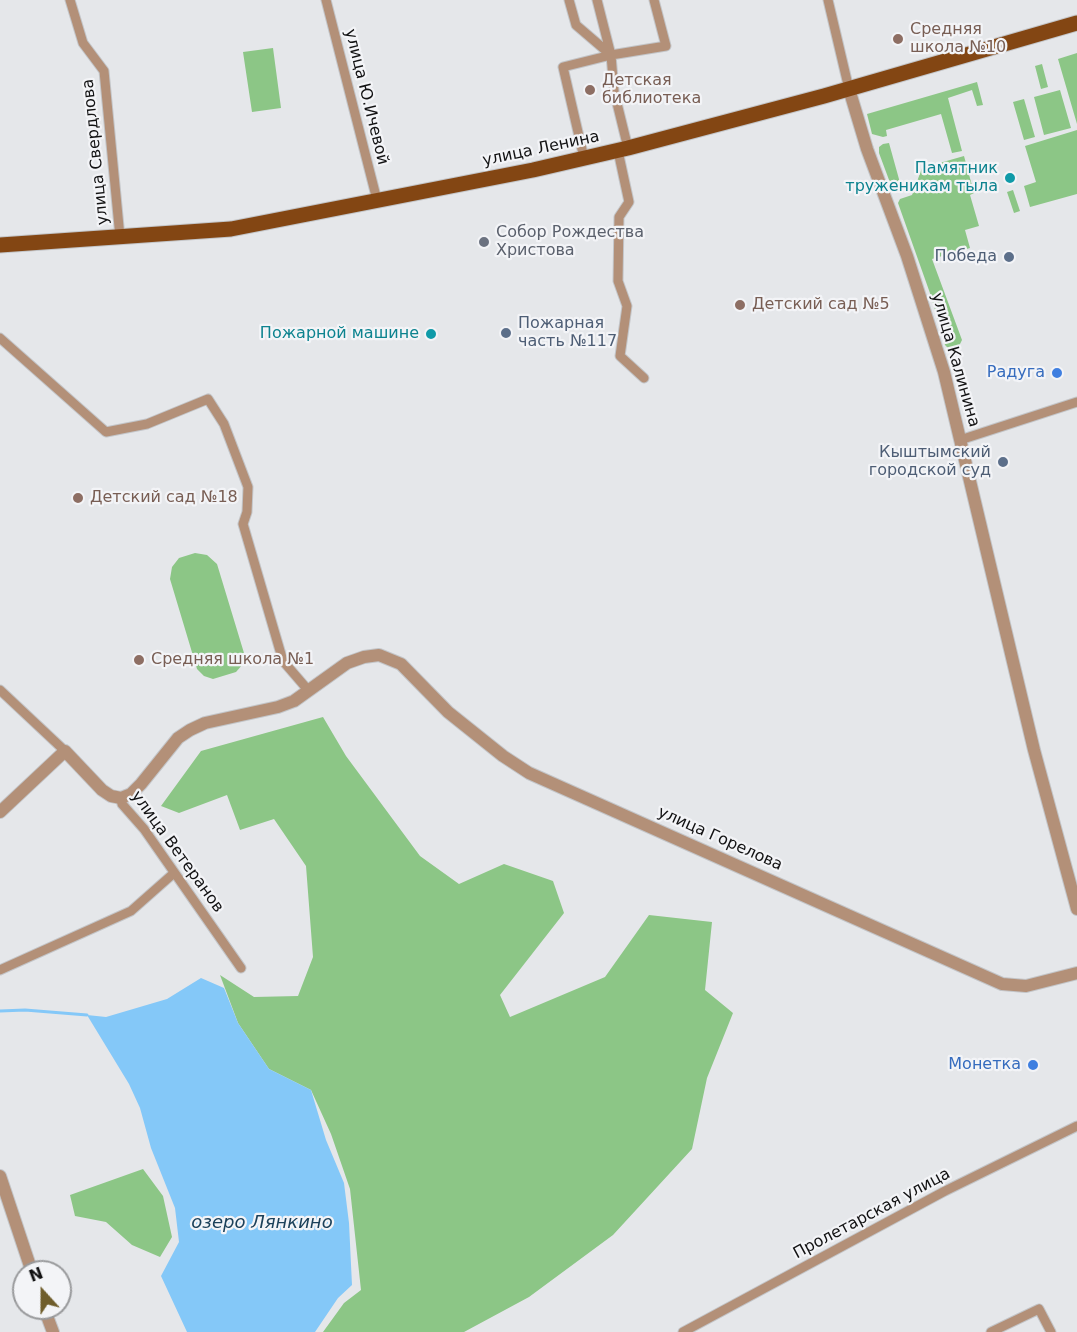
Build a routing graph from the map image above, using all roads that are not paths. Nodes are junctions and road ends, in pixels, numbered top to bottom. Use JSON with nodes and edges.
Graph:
{"nodes":[{"id":1,"x":70,"y":0,"type":"edge"},
{"id":2,"x":326,"y":0,"type":"edge"},
{"id":3,"x":569,"y":0,"type":"edge"},
{"id":4,"x":597,"y":0,"type":"edge"},
{"id":5,"x":654,"y":0,"type":"edge"},
{"id":6,"x":828,"y":0,"type":"edge"},
{"id":7,"x":1077,"y":23,"type":"edge"},
{"id":8,"x":611,"y":55,"type":"junction"},
{"id":9,"x":849,"y":89,"type":"junction"},
{"id":10,"x":623,"y":149,"type":"junction"},
{"id":11,"x":584,"y":158,"type":"junction"},
{"id":12,"x":377,"y":200,"type":"junction"},
{"id":13,"x":120,"y":237,"type":"junction"},
{"id":14,"x":0,"y":245,"type":"edge"},
{"id":15,"x":0,"y":338,"type":"edge"},
{"id":16,"x":644,"y":378,"type":"dead end"},
{"id":17,"x":1077,"y":402,"type":"edge"},
{"id":18,"x":960,"y":440,"type":"junction"},
{"id":19,"x":0,"y":690,"type":"edge"},
{"id":20,"x":308,"y":690,"type":"junction"},
{"id":21,"x":65,"y":751,"type":"junction"},
{"id":22,"x":121,"y":798,"type":"junction"},
{"id":23,"x":0,"y":812,"type":"edge"},
{"id":24,"x":174,"y":873,"type":"junction"},
{"id":25,"x":1077,"y":909,"type":"edge"},
{"id":26,"x":241,"y":968,"type":"dead end"},
{"id":27,"x":0,"y":970,"type":"edge"},
{"id":28,"x":1077,"y":973,"type":"edge"},
{"id":29,"x":1077,"y":1126,"type":"edge"},
{"id":30,"x":0,"y":1176,"type":"edge"},
{"id":31,"x":28,"y":1260,"type":"edge"},
{"id":32,"x":683,"y":1332,"type":"edge"},
{"id":33,"x":992,"y":1332,"type":"edge"},
{"id":34,"x":1051,"y":1332,"type":"edge"}],
"edges":[{"from":1,"to":13,"type":"street","name":"улица Свердлова"},
{"from":2,"to":12,"type":"street","name":"улица Ю.Ичевой"},
{"from":3,"to":8,"type":"street"},
{"from":4,"to":8,"type":"street"},
{"from":5,"to":8,"type":"street"},
{"from":6,"to":9,"type":"street","name":"улица Калинина"},
{"from":7,"to":9,"type":"main road","name":"улица Ленина"},
{"from":8,"to":10,"type":"street"},
{"from":8,"to":11,"type":"street"},
{"from":9,"to":10,"type":"main road","name":"улица Ленина"},
{"from":9,"to":18,"type":"street","name":"улица Калинина"},
{"from":10,"to":11,"type":"main road","name":"улица Ленина"},
{"from":10,"to":16,"type":"street"},
{"from":11,"to":12,"type":"main road","name":"улица Ленина"},
{"from":12,"to":13,"type":"main road","name":"улица Ленина"},
{"from":13,"to":14,"type":"main road","name":"улица Ленина"},
{"from":15,"to":20,"type":"street"},
{"from":17,"to":18,"type":"street"},
{"from":18,"to":25,"type":"street","name":"улица Калинина"},
{"from":19,"to":21,"type":"street","name":"улица Ветеранов"},
{"from":20,"to":22,"type":"street"},
{"from":20,"to":28,"type":"street","name":"улица Горелова"},
{"from":21,"to":22,"type":"street","name":"улица Ветеранов"},
{"from":21,"to":23,"type":"street"},
{"from":22,"to":24,"type":"street","name":"улица Ветеранов"},
{"from":24,"to":26,"type":"street","name":"улица Ветеранов"},
{"from":24,"to":27,"type":"street"},
{"from":29,"to":32,"type":"street","name":"Пролетарская улица"},
{"from":30,"to":31,"type":"street"},
{"from":33,"to":34,"type":"street"}]}
